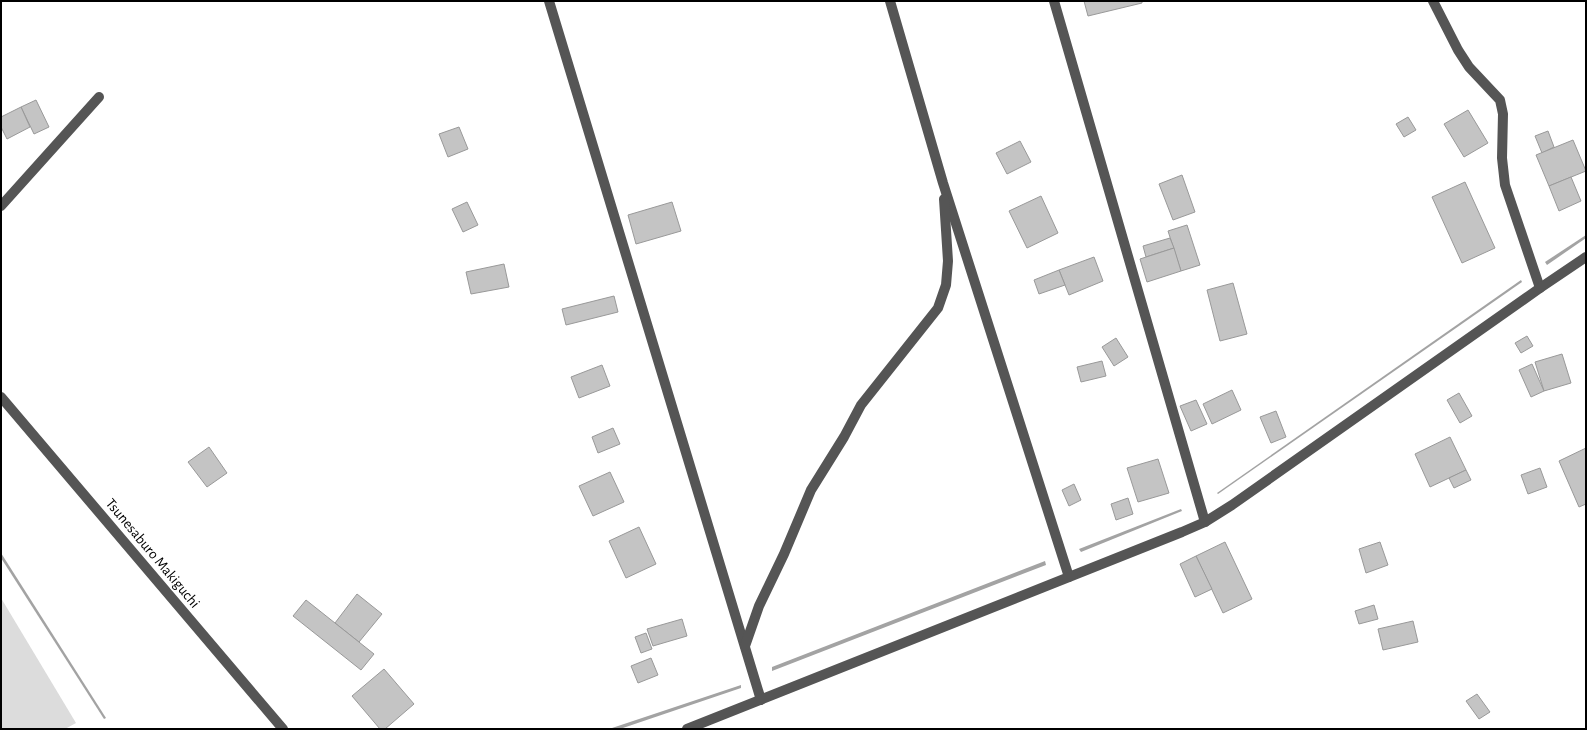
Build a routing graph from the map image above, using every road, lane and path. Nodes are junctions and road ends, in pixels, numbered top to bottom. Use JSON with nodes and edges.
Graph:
{"nodes":[{"id":1,"x":549,"y":1,"type":"edge"},
{"id":2,"x":890,"y":1,"type":"edge"},
{"id":3,"x":1054,"y":1,"type":"edge"},
{"id":4,"x":1433,"y":1,"type":"edge"},
{"id":5,"x":99,"y":97,"type":"dead end"},
{"id":6,"x":944,"y":183,"type":"junction"},
{"id":7,"x":1,"y":206,"type":"edge"},
{"id":8,"x":1586,"y":257,"type":"edge"},
{"id":9,"x":1540,"y":288,"type":"junction"},
{"id":10,"x":1,"y":397,"type":"edge"},
{"id":11,"x":1205,"y":522,"type":"junction"},
{"id":12,"x":1069,"y":578,"type":"junction"},
{"id":13,"x":745,"y":646,"type":"junction"},
{"id":14,"x":761,"y":700,"type":"junction"},
{"id":15,"x":283,"y":729,"type":"edge"},
{"id":16,"x":687,"y":729,"type":"edge"}],
"edges":[{"from":1,"to":13,"type":"street"},
{"from":2,"to":6,"type":"street"},
{"from":3,"to":11,"type":"street"},
{"from":4,"to":9,"type":"street"},
{"from":5,"to":7,"type":"street"},
{"from":6,"to":12,"type":"street"},
{"from":6,"to":13,"type":"street"},
{"from":8,"to":9,"type":"street"},
{"from":9,"to":11,"type":"street"},
{"from":10,"to":15,"type":"street","name":"Tsunesaburo Makiguchi"},
{"from":11,"to":12,"type":"street"},
{"from":12,"to":14,"type":"street"},
{"from":13,"to":14,"type":"street"},
{"from":14,"to":16,"type":"street"}]}
